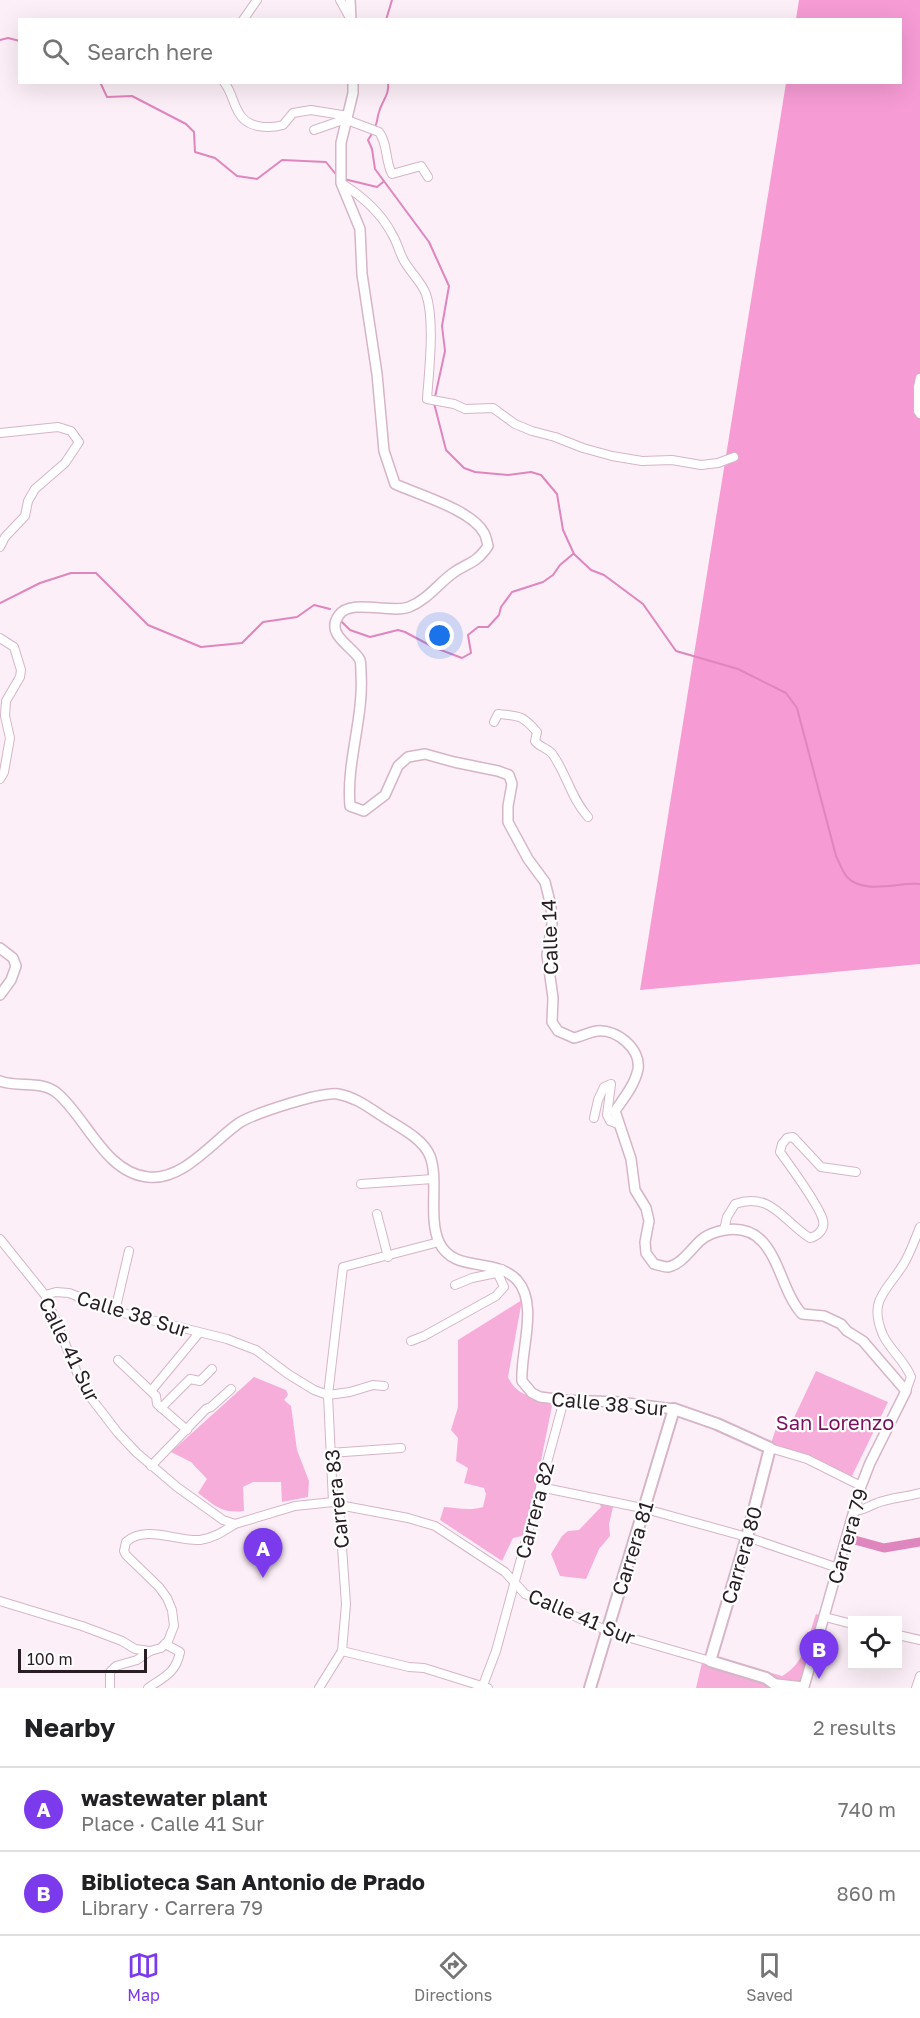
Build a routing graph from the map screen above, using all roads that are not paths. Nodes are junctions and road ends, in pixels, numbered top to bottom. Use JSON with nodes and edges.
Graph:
{"nodes":[{"id":1,"x":257,"y":0,"type":"edge"},
{"id":2,"x":340,"y":0,"type":"edge"},
{"id":3,"x":350,"y":0,"type":"edge"},
{"id":4,"x":244,"y":18,"type":"edge"},
{"id":5,"x":350,"y":18,"type":"edge"},
{"id":6,"x":351,"y":18,"type":"edge"},
{"id":7,"x":225,"y":84,"type":"edge"},
{"id":8,"x":352,"y":84,"type":"edge"},
{"id":9,"x":348,"y":119,"type":"junction"},
{"id":10,"x":314,"y":129,"type":"dead end"},
{"id":11,"x":428,"y":177,"type":"dead end"},
{"id":12,"x":341,"y":183,"type":"junction"},
{"id":13,"x":920,"y":378,"type":"edge"},
{"id":14,"x":920,"y":414,"type":"edge"},
{"id":15,"x":0,"y":433,"type":"edge"},
{"id":16,"x":734,"y":457,"type":"dead end"},
{"id":17,"x":0,"y":547,"type":"edge"},
{"id":18,"x":0,"y":638,"type":"edge"},
{"id":19,"x":494,"y":722,"type":"dead end"},
{"id":20,"x":0,"y":779,"type":"edge"},
{"id":21,"x":588,"y":817,"type":"dead end"},
{"id":22,"x":0,"y":948,"type":"edge"},
{"id":23,"x":0,"y":995,"type":"edge"},
{"id":24,"x":0,"y":1081,"type":"edge"},
{"id":25,"x":594,"y":1118,"type":"dead end"},
{"id":26,"x":618,"y":1124,"type":"junction"},
{"id":27,"x":856,"y":1172,"type":"dead end"},
{"id":28,"x":433,"y":1179,"type":"junction"},
{"id":29,"x":361,"y":1184,"type":"dead end"},
{"id":30,"x":377,"y":1214,"type":"dead end"},
{"id":31,"x":920,"y":1227,"type":"edge"},
{"id":32,"x":724,"y":1230,"type":"junction"},
{"id":33,"x":0,"y":1239,"type":"edge"},
{"id":34,"x":439,"y":1242,"type":"junction"},
{"id":35,"x":129,"y":1251,"type":"dead end"},
{"id":36,"x":388,"y":1257,"type":"junction"},
{"id":37,"x":501,"y":1271,"type":"junction"},
{"id":38,"x":455,"y":1285,"type":"dead end"},
{"id":39,"x":45,"y":1295,"type":"junction"},
{"id":40,"x":115,"y":1311,"type":"junction"},
{"id":41,"x":200,"y":1333,"type":"junction"},
{"id":42,"x":411,"y":1341,"type":"dead end"},
{"id":43,"x":118,"y":1360,"type":"dead end"},
{"id":44,"x":212,"y":1369,"type":"dead end"},
{"id":45,"x":384,"y":1386,"type":"dead end"},
{"id":46,"x":231,"y":1389,"type":"dead end"},
{"id":47,"x":151,"y":1391,"type":"junction"},
{"id":48,"x":906,"y":1391,"type":"junction"},
{"id":49,"x":328,"y":1395,"type":"junction"},
{"id":50,"x":564,"y":1400,"type":"junction"},
{"id":51,"x":161,"y":1408,"type":"junction"},
{"id":52,"x":674,"y":1408,"type":"junction"},
{"id":53,"x":187,"y":1430,"type":"junction"},
{"id":54,"x":401,"y":1448,"type":"dead end"},
{"id":55,"x":770,"y":1448,"type":"junction"},
{"id":56,"x":330,"y":1454,"type":"junction"},
{"id":57,"x":151,"y":1466,"type":"junction"},
{"id":58,"x":861,"y":1486,"type":"junction"},
{"id":59,"x":540,"y":1487,"type":"junction"},
{"id":60,"x":920,"y":1493,"type":"edge"},
{"id":61,"x":336,"y":1504,"type":"junction"},
{"id":62,"x":644,"y":1508,"type":"junction"},
{"id":63,"x":854,"y":1510,"type":"junction"},
{"id":64,"x":235,"y":1524,"type":"junction"},
{"id":65,"x":747,"y":1537,"type":"junction"},
{"id":66,"x":838,"y":1568,"type":"junction"},
{"id":67,"x":515,"y":1582,"type":"junction"},
{"id":68,"x":0,"y":1601,"type":"edge"},
{"id":69,"x":825,"y":1617,"type":"junction"},
{"id":70,"x":848,"y":1623,"type":"edge"},
{"id":71,"x":607,"y":1630,"type":"junction"},
{"id":72,"x":902,"y":1636,"type":"edge"},
{"id":73,"x":920,"y":1640,"type":"edge"},
{"id":74,"x":165,"y":1644,"type":"junction"},
{"id":75,"x":150,"y":1651,"type":"junction"},
{"id":76,"x":342,"y":1651,"type":"junction"},
{"id":77,"x":710,"y":1660,"type":"junction"},
{"id":78,"x":920,"y":1676,"type":"edge"},
{"id":79,"x":779,"y":1686,"type":"edge"},
{"id":80,"x":484,"y":1687,"type":"edge"},
{"id":81,"x":801,"y":1687,"type":"edge"},
{"id":82,"x":110,"y":1688,"type":"edge"},
{"id":83,"x":148,"y":1688,"type":"edge"},
{"id":84,"x":319,"y":1688,"type":"edge"},
{"id":85,"x":590,"y":1688,"type":"edge"},
{"id":86,"x":916,"y":1688,"type":"edge"}],
"edges":[{"from":1,"to":4,"type":"street"},
{"from":2,"to":5,"type":"street"},
{"from":3,"to":6,"type":"street"},
{"from":7,"to":9,"type":"street"},
{"from":8,"to":9,"type":"street"},
{"from":9,"to":10,"type":"street"},
{"from":9,"to":11,"type":"street"},
{"from":9,"to":12,"type":"street"},
{"from":12,"to":16,"type":"street"},
{"from":12,"to":26,"type":"street","name":"Calle 14"},
{"from":13,"to":14,"type":"street"},
{"from":15,"to":17,"type":"street"},
{"from":18,"to":20,"type":"street"},
{"from":19,"to":21,"type":"street"},
{"from":22,"to":23,"type":"street"},
{"from":24,"to":28,"type":"street"},
{"from":25,"to":26,"type":"street"},
{"from":26,"to":32,"type":"street"},
{"from":27,"to":32,"type":"street"},
{"from":28,"to":29,"type":"street"},
{"from":28,"to":34,"type":"street"},
{"from":30,"to":36,"type":"street"},
{"from":31,"to":48,"type":"street"},
{"from":32,"to":48,"type":"street"},
{"from":33,"to":39,"type":"street","name":"Calle 41 Sur"},
{"from":34,"to":36,"type":"street"},
{"from":34,"to":37,"type":"street"},
{"from":35,"to":40,"type":"street"},
{"from":36,"to":49,"type":"street","name":"Carrera 83"},
{"from":37,"to":38,"type":"street"},
{"from":37,"to":42,"type":"street"},
{"from":37,"to":50,"type":"street","name":"Calle 38 Sur"},
{"from":39,"to":40,"type":"street","name":"Calle 38 Sur"},
{"from":39,"to":57,"type":"street","name":"Calle 41 Sur"},
{"from":40,"to":41,"type":"street","name":"Calle 38 Sur"},
{"from":41,"to":47,"type":"street"},
{"from":41,"to":49,"type":"street","name":"Calle 38 Sur"},
{"from":43,"to":47,"type":"street"},
{"from":44,"to":51,"type":"street"},
{"from":45,"to":49,"type":"street"},
{"from":46,"to":53,"type":"street"},
{"from":47,"to":51,"type":"street"},
{"from":48,"to":58,"type":"street","name":"Carrera 79"},
{"from":49,"to":56,"type":"street","name":"Carrera 83"},
{"from":50,"to":52,"type":"street","name":"Calle 38 Sur"},
{"from":50,"to":59,"type":"street","name":"Carrera 82"},
{"from":51,"to":53,"type":"street"},
{"from":52,"to":55,"type":"main road","name":"Calle 38 Sur"},
{"from":52,"to":62,"type":"main road","name":"Carrera 81"},
{"from":53,"to":57,"type":"street"},
{"from":54,"to":56,"type":"street"},
{"from":55,"to":58,"type":"street","name":"Calle 38 Sur"},
{"from":55,"to":65,"type":"main road","name":"Carrera 80"},
{"from":56,"to":61,"type":"street","name":"Carrera 83"},
{"from":57,"to":64,"type":"street","name":"Calle 41 Sur"},
{"from":58,"to":63,"type":"street","name":"Carrera 79"},
{"from":59,"to":62,"type":"street"},
{"from":59,"to":67,"type":"street","name":"Carrera 82"},
{"from":60,"to":63,"type":"street"},
{"from":61,"to":64,"type":"street","name":"Calle 41 Sur"},
{"from":61,"to":67,"type":"street","name":"Calle 41 Sur"},
{"from":61,"to":76,"type":"street","name":"Carrera 83"},
{"from":62,"to":65,"type":"street"},
{"from":62,"to":71,"type":"main road","name":"Carrera 81"},
{"from":63,"to":66,"type":"street","name":"Carrera 79"},
{"from":64,"to":74,"type":"street"},
{"from":65,"to":66,"type":"street"},
{"from":65,"to":77,"type":"main road","name":"Carrera 80"},
{"from":66,"to":69,"type":"street","name":"Carrera 79"},
{"from":67,"to":71,"type":"street","name":"Calle 41 Sur"},
{"from":67,"to":80,"type":"street","name":"Carrera 82"},
{"from":68,"to":75,"type":"street"},
{"from":69,"to":70,"type":"street"},
{"from":69,"to":81,"type":"street","name":"Carrera 79"},
{"from":71,"to":77,"type":"street","name":"Calle 41 Sur"},
{"from":71,"to":85,"type":"main road","name":"Carrera 81"},
{"from":72,"to":73,"type":"street"},
{"from":74,"to":75,"type":"street"},
{"from":74,"to":83,"type":"street"},
{"from":75,"to":82,"type":"street"},
{"from":76,"to":80,"type":"street"},
{"from":76,"to":84,"type":"street","name":"Carrera 83"},
{"from":77,"to":79,"type":"main road","name":"Calle 41 Sur"},
{"from":78,"to":86,"type":"street"},
{"from":79,"to":81,"type":"street","name":"Calle 41 Sur"}]}
